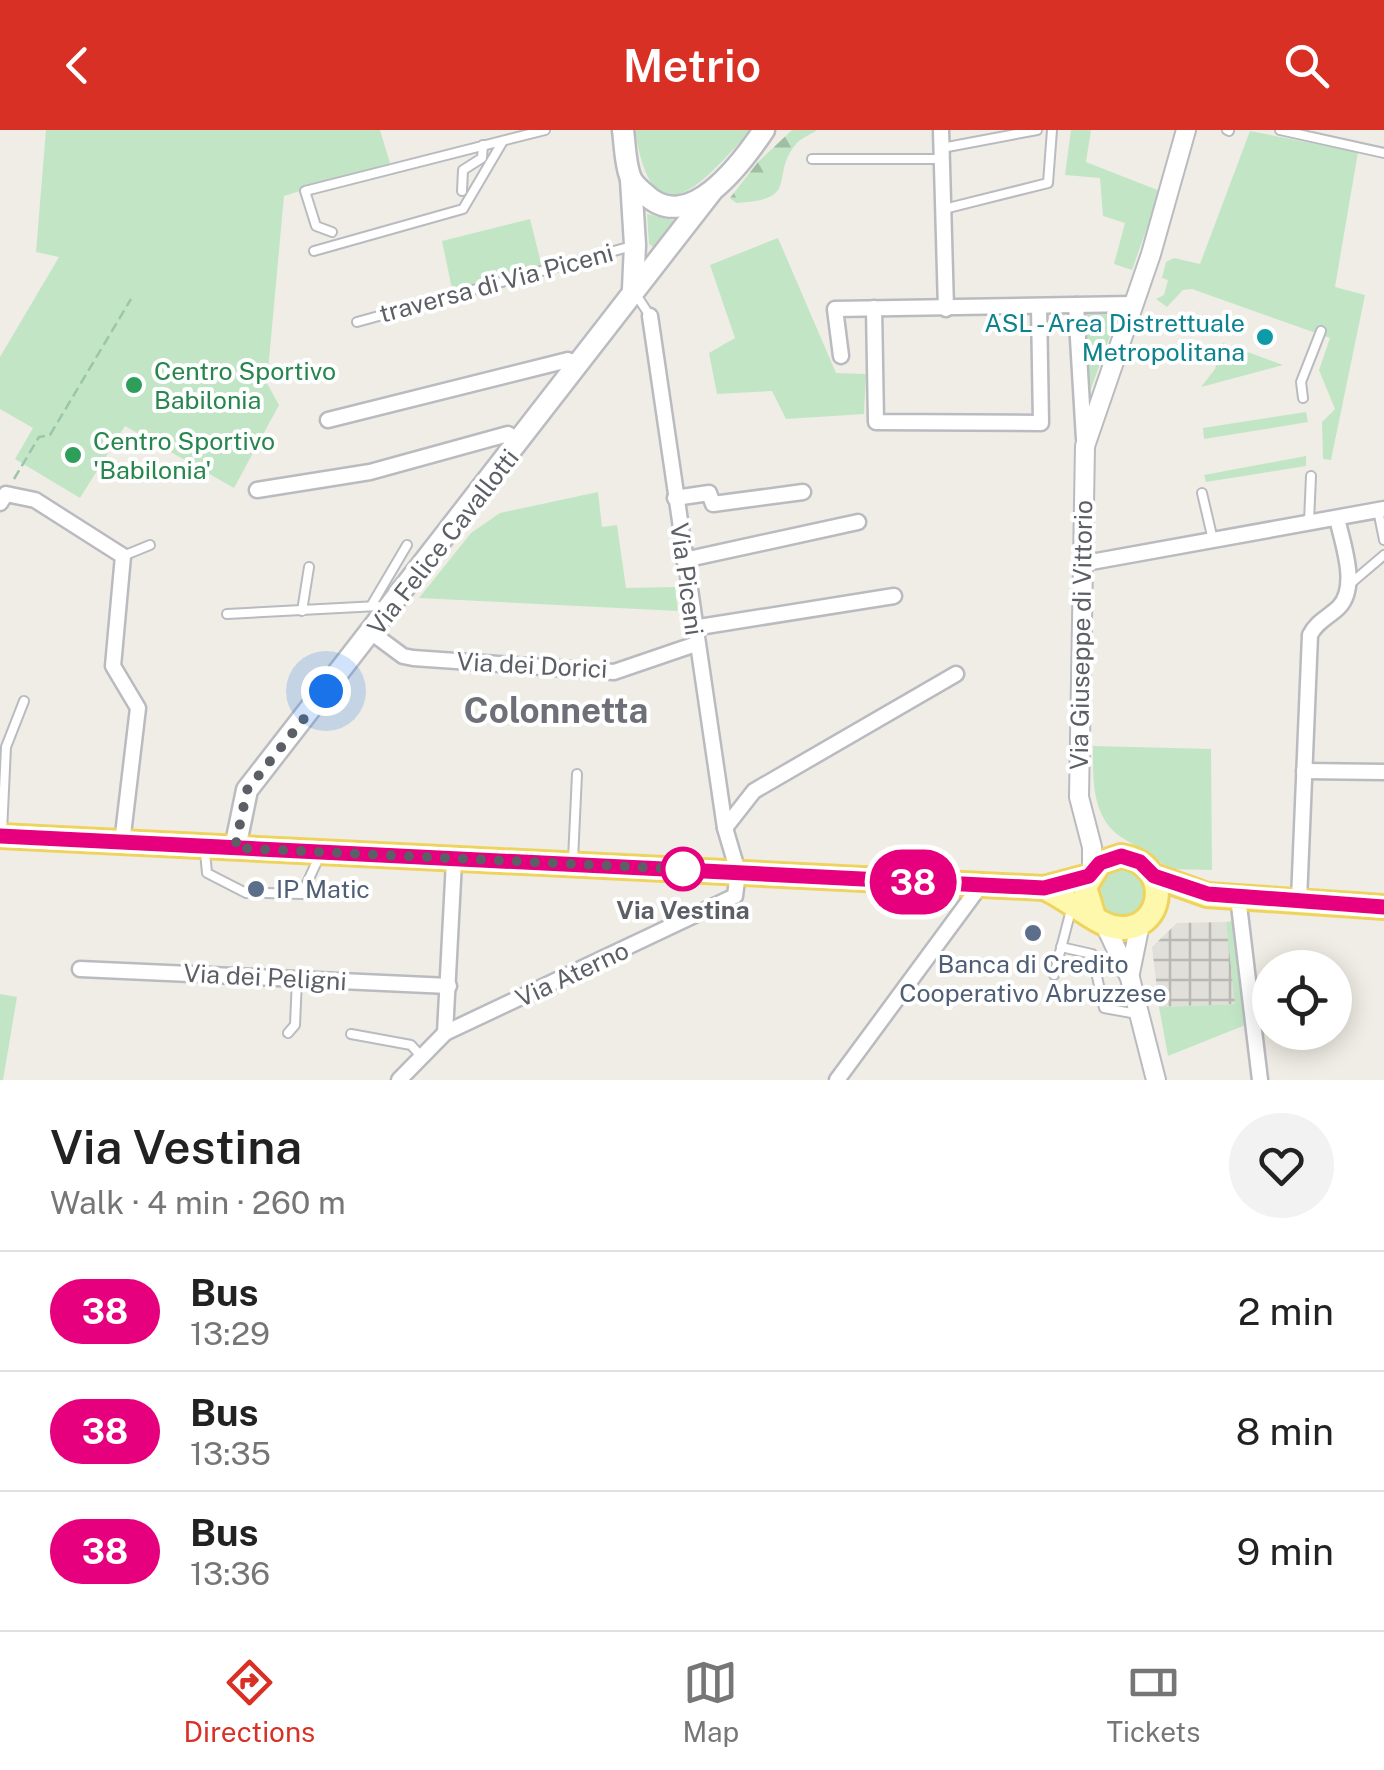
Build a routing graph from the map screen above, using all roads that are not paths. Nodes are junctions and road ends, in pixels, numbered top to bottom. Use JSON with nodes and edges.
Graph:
{"nodes":[{"id":1,"x":545,"y":130,"type":"edge"},
{"id":2,"x":623,"y":130,"type":"edge"},
{"id":3,"x":941,"y":130,"type":"edge"},
{"id":4,"x":1037,"y":130,"type":"edge"},
{"id":5,"x":1052,"y":130,"type":"edge"},
{"id":6,"x":1186,"y":130,"type":"edge"},
{"id":7,"x":1280,"y":130,"type":"edge"},
{"id":8,"x":764,"y":132,"type":"edge"},
{"id":9,"x":502,"y":141,"type":"junction"},
{"id":10,"x":484,"y":146,"type":"junction"},
{"id":11,"x":1384,"y":152,"type":"edge"},
{"id":12,"x":942,"y":153,"type":"junction"},
{"id":13,"x":812,"y":158,"type":"dead end"},
{"id":14,"x":631,"y":180,"type":"junction"},
{"id":15,"x":462,"y":190,"type":"dead end"},
{"id":16,"x":712,"y":190,"type":"junction"},
{"id":17,"x":944,"y":209,"type":"junction"},
{"id":18,"x":332,"y":232,"type":"dead end"},
{"id":19,"x":636,"y":245,"type":"junction"},
{"id":20,"x":314,"y":252,"type":"dead end"},
{"id":21,"x":633,"y":289,"type":"junction"},
{"id":22,"x":1133,"y":304,"type":"junction"},
{"id":23,"x":1076,"y":305,"type":"junction"},
{"id":24,"x":1039,"y":306,"type":"junction"},
{"id":25,"x":874,"y":308,"type":"junction"},
{"id":26,"x":946,"y":309,"type":"junction"},
{"id":27,"x":650,"y":316,"type":"joint"},
{"id":28,"x":356,"y":322,"type":"dead end"},
{"id":29,"x":1320,"y":331,"type":"dead end"},
{"id":30,"x":840,"y":356,"type":"dead end"},
{"id":31,"x":580,"y":365,"type":"junction"},
{"id":32,"x":1303,"y":398,"type":"dead end"},
{"id":33,"x":1089,"y":410,"type":"junction"},
{"id":34,"x":328,"y":420,"type":"dead end"},
{"id":35,"x":520,"y":442,"type":"junction"},
{"id":36,"x":1310,"y":476,"type":"dead end"},
{"id":37,"x":258,"y":490,"type":"dead end"},
{"id":38,"x":802,"y":492,"type":"dead end"},
{"id":39,"x":1202,"y":493,"type":"dead end"},
{"id":40,"x":675,"y":498,"type":"junction"},
{"id":41,"x":3,"y":499,"type":"edge"},
{"id":42,"x":1381,"y":510,"type":"edge"},
{"id":43,"x":1337,"y":518,"type":"junction"},
{"id":44,"x":858,"y":522,"type":"dead end"},
{"id":45,"x":1310,"y":523,"type":"junction"},
{"id":46,"x":1213,"y":540,"type":"junction"},
{"id":47,"x":1384,"y":540,"type":"edge"},
{"id":48,"x":150,"y":545,"type":"dead end"},
{"id":49,"x":407,"y":545,"type":"dead end"},
{"id":50,"x":1384,"y":555,"type":"edge"},
{"id":51,"x":124,"y":556,"type":"junction"},
{"id":52,"x":684,"y":560,"type":"junction"},
{"id":53,"x":1080,"y":564,"type":"junction"},
{"id":54,"x":309,"y":567,"type":"dead end"},
{"id":55,"x":1348,"y":586,"type":"junction"},
{"id":56,"x":894,"y":596,"type":"dead end"},
{"id":57,"x":379,"y":610,"type":"junction"},
{"id":58,"x":302,"y":611,"type":"junction"},
{"id":59,"x":228,"y":614,"type":"dead end"},
{"id":60,"x":693,"y":628,"type":"junction"},
{"id":61,"x":372,"y":633,"type":"junction"},
{"id":62,"x":696,"y":644,"type":"junction"},
{"id":63,"x":956,"y":674,"type":"dead end"},
{"id":64,"x":24,"y":700,"type":"dead end"},
{"id":65,"x":1304,"y":771,"type":"junction"},
{"id":66,"x":1384,"y":772,"type":"edge"},
{"id":67,"x":578,"y":774,"type":"dead end"},
{"id":68,"x":1084,"y":824,"type":"junction"},
{"id":69,"x":725,"y":828,"type":"junction"},
{"id":70,"x":1,"y":836,"type":"edge"},
{"id":71,"x":122,"y":843,"type":"junction"},
{"id":72,"x":204,"y":847,"type":"junction"},
{"id":73,"x":235,"y":848,"type":"junction"},
{"id":74,"x":321,"y":852,"type":"junction"},
{"id":75,"x":1121,"y":856,"type":"junction"},
{"id":76,"x":454,"y":860,"type":"junction"},
{"id":77,"x":573,"y":864,"type":"junction"},
{"id":78,"x":738,"y":872,"type":"junction"},
{"id":79,"x":1090,"y":874,"type":"junction"},
{"id":80,"x":1154,"y":876,"type":"junction"},
{"id":81,"x":980,"y":886,"type":"junction"},
{"id":82,"x":1044,"y":888,"type":"junction"},
{"id":83,"x":246,"y":893,"type":"dead end"},
{"id":84,"x":266,"y":893,"type":"dead end"},
{"id":85,"x":1208,"y":894,"type":"junction"},
{"id":86,"x":1238,"y":897,"type":"junction"},
{"id":87,"x":1299,"y":900,"type":"junction"},
{"id":88,"x":1073,"y":901,"type":"junction"},
{"id":89,"x":1384,"y":907,"type":"edge"},
{"id":90,"x":1148,"y":915,"type":"junction"},
{"id":91,"x":1100,"y":921,"type":"junction"},
{"id":92,"x":1061,"y":947,"type":"junction"},
{"id":93,"x":80,"y":968,"type":"dead end"},
{"id":94,"x":1054,"y":975,"type":"dead end"},
{"id":95,"x":296,"y":978,"type":"junction"},
{"id":96,"x":1130,"y":978,"type":"junction"},
{"id":97,"x":449,"y":986,"type":"junction"},
{"id":98,"x":1139,"y":1015,"type":"junction"},
{"id":99,"x":288,"y":1033,"type":"dead end"},
{"id":100,"x":350,"y":1034,"type":"dead end"},
{"id":101,"x":445,"y":1034,"type":"junction"},
{"id":102,"x":420,"y":1055,"type":"junction"},
{"id":103,"x":399,"y":1080,"type":"edge"},
{"id":104,"x":837,"y":1080,"type":"edge"},
{"id":105,"x":1156,"y":1080,"type":"edge"},
{"id":106,"x":1260,"y":1080,"type":"edge"}],
"edges":[{"from":1,"to":9,"type":"lane"},
{"from":2,"to":14,"type":"main road"},
{"from":3,"to":12,"type":"street"},
{"from":4,"to":12,"type":"lane"},
{"from":5,"to":17,"type":"lane"},
{"from":6,"to":22,"type":"street","name":"Via Giuseppe di Vittorio"},
{"from":7,"to":11,"type":"lane"},
{"from":8,"to":16,"type":"main road","name":"Via Felice Cavallotti"},
{"from":9,"to":10,"type":"lane"},
{"from":9,"to":20,"type":"lane"},
{"from":10,"to":15,"type":"lane"},
{"from":10,"to":18,"type":"lane"},
{"from":12,"to":13,"type":"lane"},
{"from":12,"to":17,"type":"street"},
{"from":14,"to":16,"type":"main road"},
{"from":14,"to":19,"type":"main road"},
{"from":16,"to":21,"type":"main road","name":"Via Felice Cavallotti"},
{"from":17,"to":26,"type":"street"},
{"from":19,"to":21,"type":"main road"},
{"from":19,"to":28,"type":"lane","name":"traversa di Via Piceni"},
{"from":21,"to":27,"type":"lane","name":"Via Piceni"},
{"from":21,"to":31,"type":"main road","name":"Via Felice Cavallotti"},
{"from":22,"to":23,"type":"street"},
{"from":22,"to":33,"type":"street","name":"Via Giuseppe di Vittorio"},
{"from":23,"to":24,"type":"street"},
{"from":23,"to":33,"type":"street","name":"Via Giuseppe di Vittorio"},
{"from":24,"to":25,"type":"street"},
{"from":24,"to":26,"type":"street"},
{"from":25,"to":26,"type":"street"},
{"from":25,"to":30,"type":"street"},
{"from":27,"to":40,"type":"street","name":"Via Piceni"},
{"from":29,"to":32,"type":"lane"},
{"from":31,"to":34,"type":"street"},
{"from":31,"to":35,"type":"main road","name":"Via Felice Cavallotti"},
{"from":33,"to":53,"type":"street","name":"Via Giuseppe di Vittorio"},
{"from":35,"to":37,"type":"street"},
{"from":35,"to":57,"type":"main road","name":"Via Felice Cavallotti"},
{"from":36,"to":45,"type":"lane"},
{"from":38,"to":40,"type":"street"},
{"from":39,"to":46,"type":"lane"},
{"from":40,"to":52,"type":"street","name":"Via Piceni"},
{"from":41,"to":51,"type":"street"},
{"from":42,"to":43,"type":"street"},
{"from":42,"to":47,"type":"lane"},
{"from":43,"to":45,"type":"street"},
{"from":43,"to":55,"type":"street"},
{"from":44,"to":52,"type":"street"},
{"from":45,"to":46,"type":"street"},
{"from":46,"to":53,"type":"street"},
{"from":48,"to":51,"type":"lane"},
{"from":49,"to":57,"type":"lane"},
{"from":50,"to":55,"type":"lane"},
{"from":51,"to":71,"type":"street"},
{"from":52,"to":60,"type":"street","name":"Via Piceni"},
{"from":53,"to":68,"type":"street","name":"Via Giuseppe di Vittorio"},
{"from":54,"to":58,"type":"lane"},
{"from":55,"to":65,"type":"street"},
{"from":56,"to":60,"type":"street"},
{"from":57,"to":58,"type":"lane"},
{"from":57,"to":61,"type":"main road","name":"Via Felice Cavallotti"},
{"from":58,"to":59,"type":"lane"},
{"from":60,"to":62,"type":"street","name":"Via Piceni"},
{"from":61,"to":62,"type":"street","name":"Via dei Dorici"},
{"from":61,"to":73,"type":"main road","name":"Via Felice Cavallotti"},
{"from":62,"to":69,"type":"street","name":"Via Piceni"},
{"from":63,"to":69,"type":"street"},
{"from":64,"to":70,"type":"lane"},
{"from":65,"to":66,"type":"street"},
{"from":65,"to":87,"type":"street"},
{"from":67,"to":77,"type":"lane"},
{"from":68,"to":75,"type":"street"},
{"from":68,"to":79,"type":"street","name":"Via Giuseppe di Vittorio"},
{"from":69,"to":78,"type":"street","name":"Via Piceni"},
{"from":70,"to":71,"type":"main road"},
{"from":71,"to":72,"type":"main road"},
{"from":72,"to":73,"type":"main road"},
{"from":72,"to":83,"type":"lane"},
{"from":73,"to":74,"type":"main road"},
{"from":74,"to":76,"type":"main road"},
{"from":74,"to":84,"type":"lane"},
{"from":75,"to":79,"type":"main road"},
{"from":75,"to":80,"type":"main road"},
{"from":76,"to":77,"type":"main road"},
{"from":76,"to":97,"type":"street"},
{"from":77,"to":78,"type":"main road"},
{"from":78,"to":81,"type":"main road"},
{"from":78,"to":101,"type":"street","name":"Via Aterno"},
{"from":79,"to":82,"type":"main road"},
{"from":79,"to":91,"type":"main road"},
{"from":80,"to":85,"type":"main road"},
{"from":80,"to":90,"type":"main road"},
{"from":81,"to":82,"type":"main road"},
{"from":81,"to":104,"type":"street"},
{"from":82,"to":88,"type":"main road"},
{"from":85,"to":86,"type":"main road"},
{"from":85,"to":90,"type":"main road"},
{"from":86,"to":87,"type":"main road"},
{"from":86,"to":106,"type":"street"},
{"from":87,"to":89,"type":"main road"},
{"from":88,"to":91,"type":"main road"},
{"from":88,"to":92,"type":"lane"},
{"from":90,"to":91,"type":"main road"},
{"from":90,"to":96,"type":"street"},
{"from":91,"to":96,"type":"street"},
{"from":92,"to":94,"type":"lane"},
{"from":92,"to":98,"type":"lane"},
{"from":93,"to":95,"type":"street","name":"Via dei Peligni"},
{"from":95,"to":97,"type":"street","name":"Via dei Peligni"},
{"from":95,"to":99,"type":"lane"},
{"from":96,"to":98,"type":"street"},
{"from":97,"to":101,"type":"street"},
{"from":98,"to":105,"type":"street"},
{"from":100,"to":102,"type":"lane"},
{"from":101,"to":102,"type":"street","name":"Via Aterno"},
{"from":102,"to":103,"type":"street","name":"Via Aterno"}]}
